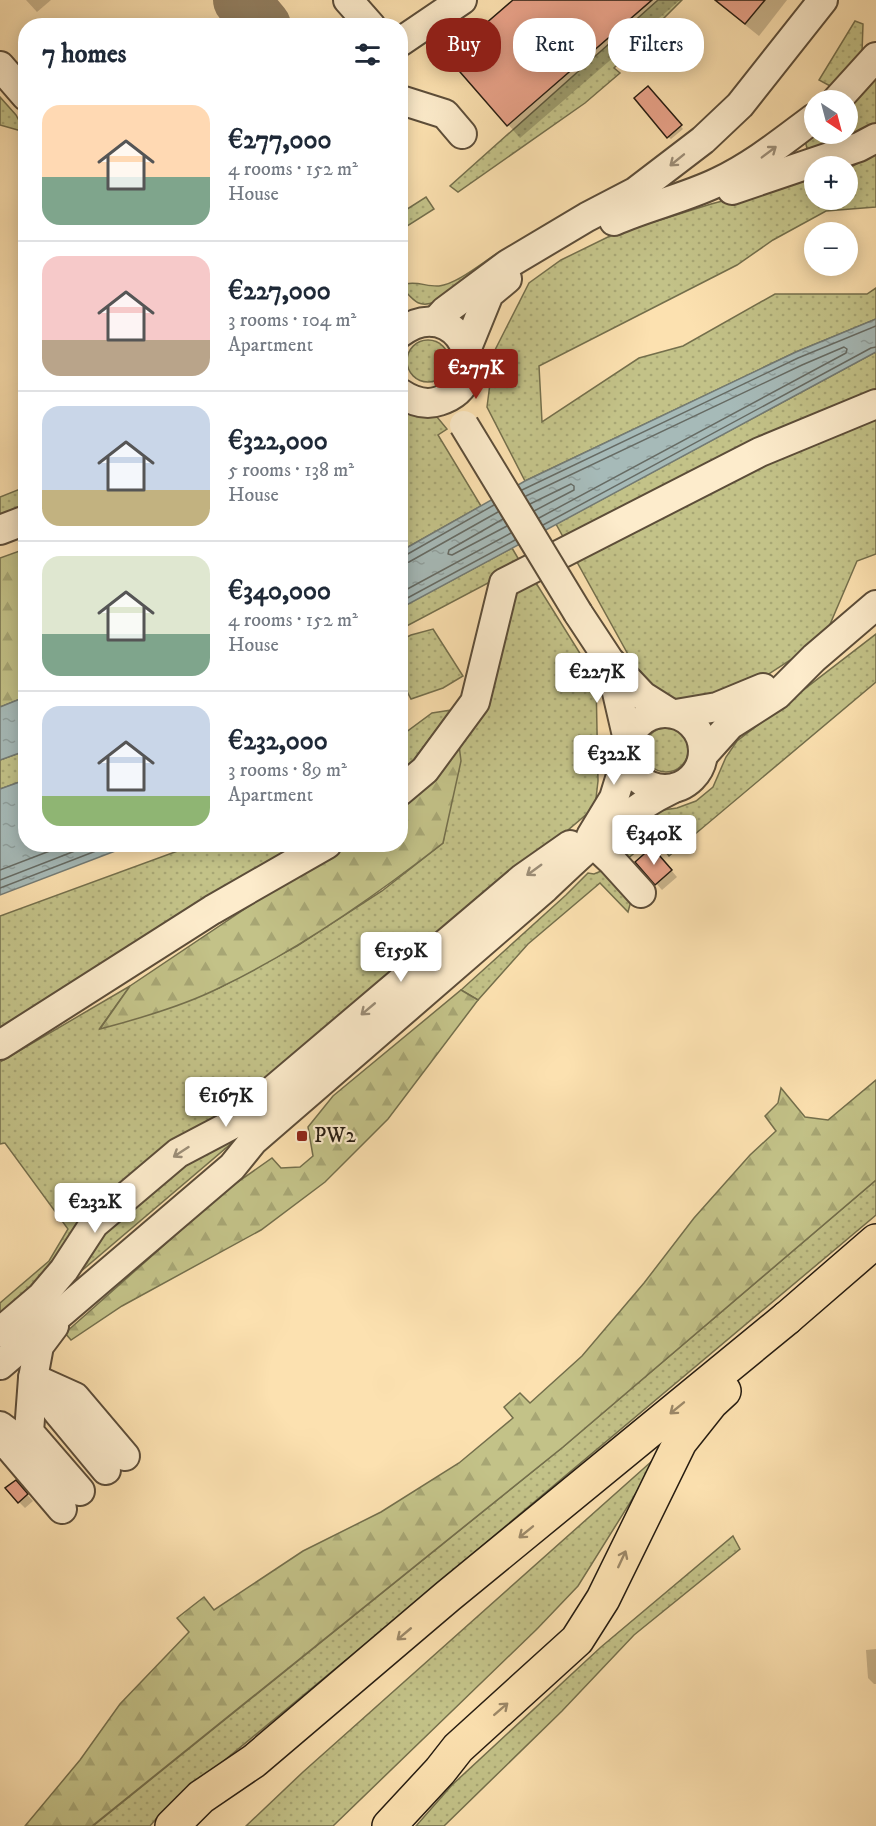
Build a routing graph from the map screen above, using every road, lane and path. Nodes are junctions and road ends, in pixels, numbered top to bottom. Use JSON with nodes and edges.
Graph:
{"nodes":[{"id":1,"x":348,"y":0,"type":"edge"},
{"id":2,"x":462,"y":0,"type":"edge"},
{"id":3,"x":811,"y":7,"type":"edge"},
{"id":4,"x":364,"y":18,"type":"edge"},
{"id":5,"x":408,"y":37,"type":"edge"},
{"id":6,"x":876,"y":57,"type":"edge"},
{"id":7,"x":0,"y":66,"type":"edge"},
{"id":8,"x":18,"y":87,"type":"edge"},
{"id":9,"x":846,"y":90,"type":"edge"},
{"id":10,"x":408,"y":102,"type":"edge"},
{"id":11,"x":804,"y":126,"type":"edge"},
{"id":12,"x":462,"y":134,"type":"dead end"},
{"id":13,"x":876,"y":138,"type":"edge"},
{"id":14,"x":635,"y":212,"type":"junction"},
{"id":15,"x":411,"y":323,"type":"edge"},
{"id":16,"x":467,"y":348,"type":"junction"},
{"id":17,"x":408,"y":398,"type":"edge"},
{"id":18,"x":448,"y":399,"type":"junction"},
{"id":19,"x":876,"y":404,"type":"edge"},
{"id":20,"x":18,"y":523,"type":"edge"},
{"id":21,"x":0,"y":530,"type":"edge"},
{"id":22,"x":876,"y":605,"type":"edge"},
{"id":23,"x":814,"y":658,"type":"junction"},
{"id":24,"x":609,"y":660,"type":"junction"},
{"id":25,"x":673,"y":714,"type":"junction"},
{"id":26,"x":628,"y":748,"type":"junction"},
{"id":27,"x":704,"y":754,"type":"junction"},
{"id":28,"x":408,"y":785,"type":"edge"},
{"id":29,"x":672,"y":789,"type":"junction"},
{"id":30,"x":590,"y":841,"type":"junction"},
{"id":31,"x":313,"y":852,"type":"edge"},
{"id":32,"x":641,"y":893,"type":"dead end"},
{"id":33,"x":0,"y":1045,"type":"edge"},
{"id":34,"x":253,"y":1141,"type":"junction"},
{"id":35,"x":876,"y":1241,"type":"edge"},
{"id":36,"x":68,"y":1308,"type":"junction"},
{"id":37,"x":787,"y":1318,"type":"junction"},
{"id":38,"x":0,"y":1332,"type":"edge"},
{"id":39,"x":0,"y":1347,"type":"edge"},
{"id":40,"x":0,"y":1365,"type":"edge"},
{"id":41,"x":0,"y":1428,"type":"edge"},
{"id":42,"x":0,"y":1442,"type":"edge"},
{"id":43,"x":89,"y":1485,"type":"junction"},
{"id":44,"x":458,"y":1748,"type":"junction"},
{"id":45,"x":254,"y":1761,"type":"junction"},
{"id":46,"x":172,"y":1826,"type":"edge"},
{"id":47,"x":200,"y":1826,"type":"edge"},
{"id":48,"x":365,"y":1826,"type":"edge"},
{"id":49,"x":389,"y":1826,"type":"edge"}],
"edges":[{"from":1,"to":4,"type":"street"},
{"from":2,"to":5,"type":"street"},
{"from":3,"to":15,"type":"street","one_way":true},
{"from":6,"to":9,"type":"street"},
{"from":7,"to":8,"type":"street"},
{"from":10,"to":12,"type":"street"},
{"from":14,"to":11,"type":"street","one_way":true},
{"from":13,"to":14,"type":"street"},
{"from":14,"to":16,"type":"street"},
{"from":15,"to":16,"type":"street"},
{"from":16,"to":18,"type":"street"},
{"from":17,"to":18,"type":"street"},
{"from":18,"to":24,"type":"street","bridge":true},
{"from":19,"to":28,"type":"street"},
{"from":20,"to":21,"type":"street"},
{"from":22,"to":23,"type":"street"},
{"from":23,"to":25,"type":"street"},
{"from":23,"to":27,"type":"street"},
{"from":24,"to":25,"type":"street"},
{"from":24,"to":26,"type":"street"},
{"from":25,"to":26,"type":"street"},
{"from":25,"to":27,"type":"street"},
{"from":26,"to":29,"type":"street"},
{"from":26,"to":30,"type":"street"},
{"from":27,"to":29,"type":"street"},
{"from":29,"to":30,"type":"street"},
{"from":30,"to":32,"type":"street"},
{"from":30,"to":34,"type":"street"},
{"from":30,"to":38,"type":"street","one_way":true},
{"from":31,"to":33,"type":"street"},
{"from":34,"to":36,"type":"street"},
{"from":34,"to":39,"type":"street"},
{"from":35,"to":37,"type":"main road"},
{"from":36,"to":40,"type":"street"},
{"from":36,"to":43,"type":"street"},
{"from":44,"to":37,"type":"main road","one_way":true},
{"from":37,"to":45,"type":"main road","one_way":true},
{"from":41,"to":43,"type":"street"},
{"from":42,"to":43,"type":"street"},
{"from":44,"to":48,"type":"main road"},
{"from":44,"to":49,"type":"main road"},
{"from":45,"to":46,"type":"main road"},
{"from":45,"to":47,"type":"main road"}]}
